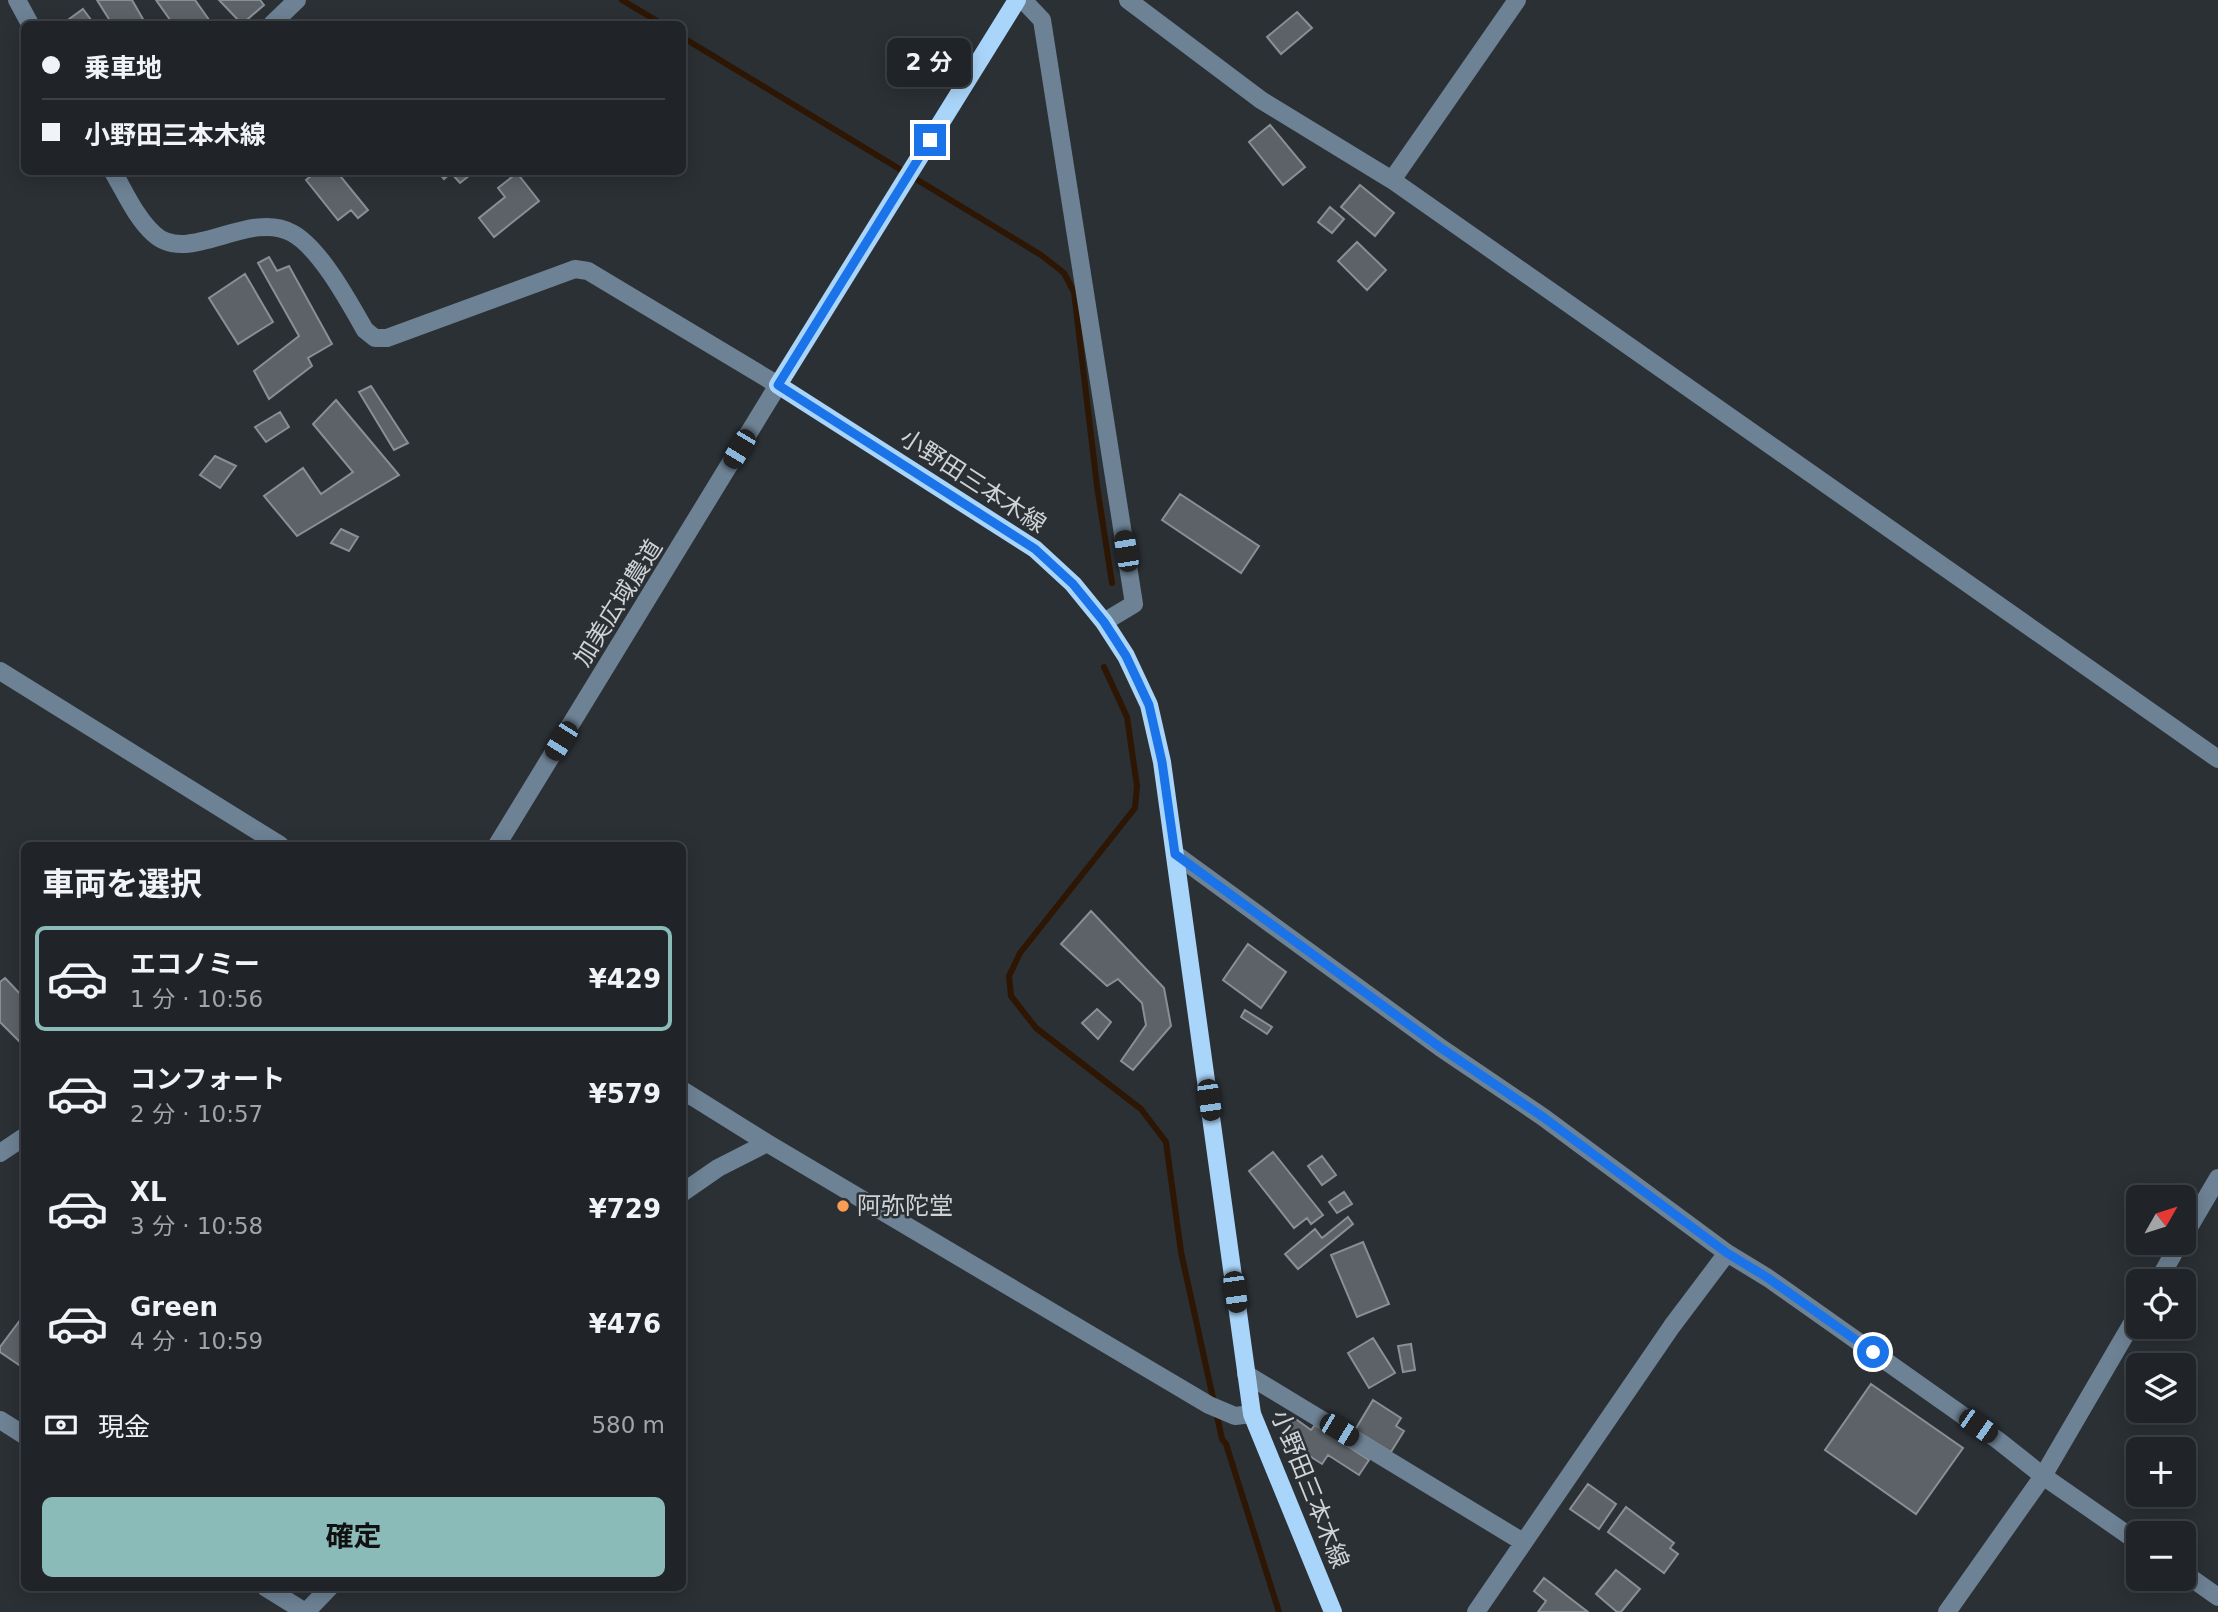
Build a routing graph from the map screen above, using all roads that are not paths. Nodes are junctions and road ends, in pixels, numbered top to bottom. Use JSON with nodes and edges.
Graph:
{"nodes":[{"id":1,"x":17,"y":0,"type":"edge"},
{"id":2,"x":297,"y":0,"type":"edge"},
{"id":3,"x":1017,"y":0,"type":"edge"},
{"id":4,"x":1023,"y":0,"type":"edge"},
{"id":5,"x":1128,"y":0,"type":"edge"},
{"id":6,"x":1517,"y":0,"type":"edge"},
{"id":7,"x":28,"y":21,"type":"edge"},
{"id":8,"x":275,"y":21,"type":"edge"},
{"id":9,"x":115,"y":175,"type":"edge"},
{"id":10,"x":1392,"y":180,"type":"junction"},
{"id":11,"x":778,"y":385,"type":"junction"},
{"id":12,"x":1104,"y":622,"type":"junction"},
{"id":13,"x":0,"y":671,"type":"edge"},
{"id":14,"x":2218,"y":760,"type":"edge"},
{"id":15,"x":253,"y":838,"type":"edge"},
{"id":16,"x":499,"y":842,"type":"edge"},
{"id":17,"x":1175,"y":854,"type":"junction"},
{"id":18,"x":686,"y":1092,"type":"edge"},
{"id":19,"x":21,"y":1139,"type":"edge"},
{"id":20,"x":767,"y":1143,"type":"junction"},
{"id":21,"x":0,"y":1153,"type":"edge"},
{"id":22,"x":2218,"y":1178,"type":"edge"},
{"id":23,"x":686,"y":1190,"type":"edge"},
{"id":24,"x":2196,"y":1216,"type":"edge"},
{"id":25,"x":1727,"y":1253,"type":"junction"},
{"id":26,"x":2126,"y":1334,"type":"edge"},
{"id":27,"x":1246,"y":1374,"type":"junction"},
{"id":28,"x":1252,"y":1414,"type":"junction"},
{"id":29,"x":0,"y":1420,"type":"edge"},
{"id":30,"x":21,"y":1433,"type":"edge"},
{"id":31,"x":2043,"y":1476,"type":"junction"},
{"id":32,"x":2126,"y":1534,"type":"edge"},
{"id":33,"x":1524,"y":1542,"type":"junction"},
{"id":34,"x":2196,"y":1581,"type":"edge"},
{"id":35,"x":272,"y":1591,"type":"edge"},
{"id":36,"x":326,"y":1591,"type":"edge"},
{"id":37,"x":2218,"y":1597,"type":"edge"},
{"id":38,"x":306,"y":1612,"type":"edge"},
{"id":39,"x":1333,"y":1612,"type":"edge"},
{"id":40,"x":1476,"y":1612,"type":"edge"},
{"id":41,"x":1947,"y":1612,"type":"edge"}],
"edges":[{"from":1,"to":7,"type":"street"},
{"from":2,"to":8,"type":"street"},
{"from":3,"to":11,"type":"main road"},
{"from":4,"to":12,"type":"street"},
{"from":5,"to":10,"type":"street"},
{"from":6,"to":10,"type":"street"},
{"from":9,"to":11,"type":"street"},
{"from":10,"to":14,"type":"street"},
{"from":11,"to":12,"type":"main road","name":"小野田三本木線"},
{"from":11,"to":16,"type":"street","name":"加美広域農道"},
{"from":12,"to":17,"type":"main road","name":"小野田三本木線"},
{"from":13,"to":15,"type":"street"},
{"from":17,"to":25,"type":"street"},
{"from":17,"to":27,"type":"main road","name":"小野田三本木線"},
{"from":18,"to":20,"type":"street"},
{"from":19,"to":21,"type":"street"},
{"from":20,"to":23,"type":"street"},
{"from":20,"to":28,"type":"street"},
{"from":22,"to":24,"type":"street"},
{"from":25,"to":31,"type":"street"},
{"from":25,"to":33,"type":"street"},
{"from":26,"to":31,"type":"street"},
{"from":27,"to":28,"type":"main road","name":"小野田三本木線"},
{"from":27,"to":33,"type":"street"},
{"from":28,"to":39,"type":"main road","name":"小野田三本木線"},
{"from":29,"to":30,"type":"street"},
{"from":31,"to":32,"type":"street"},
{"from":31,"to":41,"type":"street"},
{"from":33,"to":40,"type":"street"},
{"from":34,"to":37,"type":"street"},
{"from":35,"to":38,"type":"street"},
{"from":36,"to":38,"type":"street"}]}
